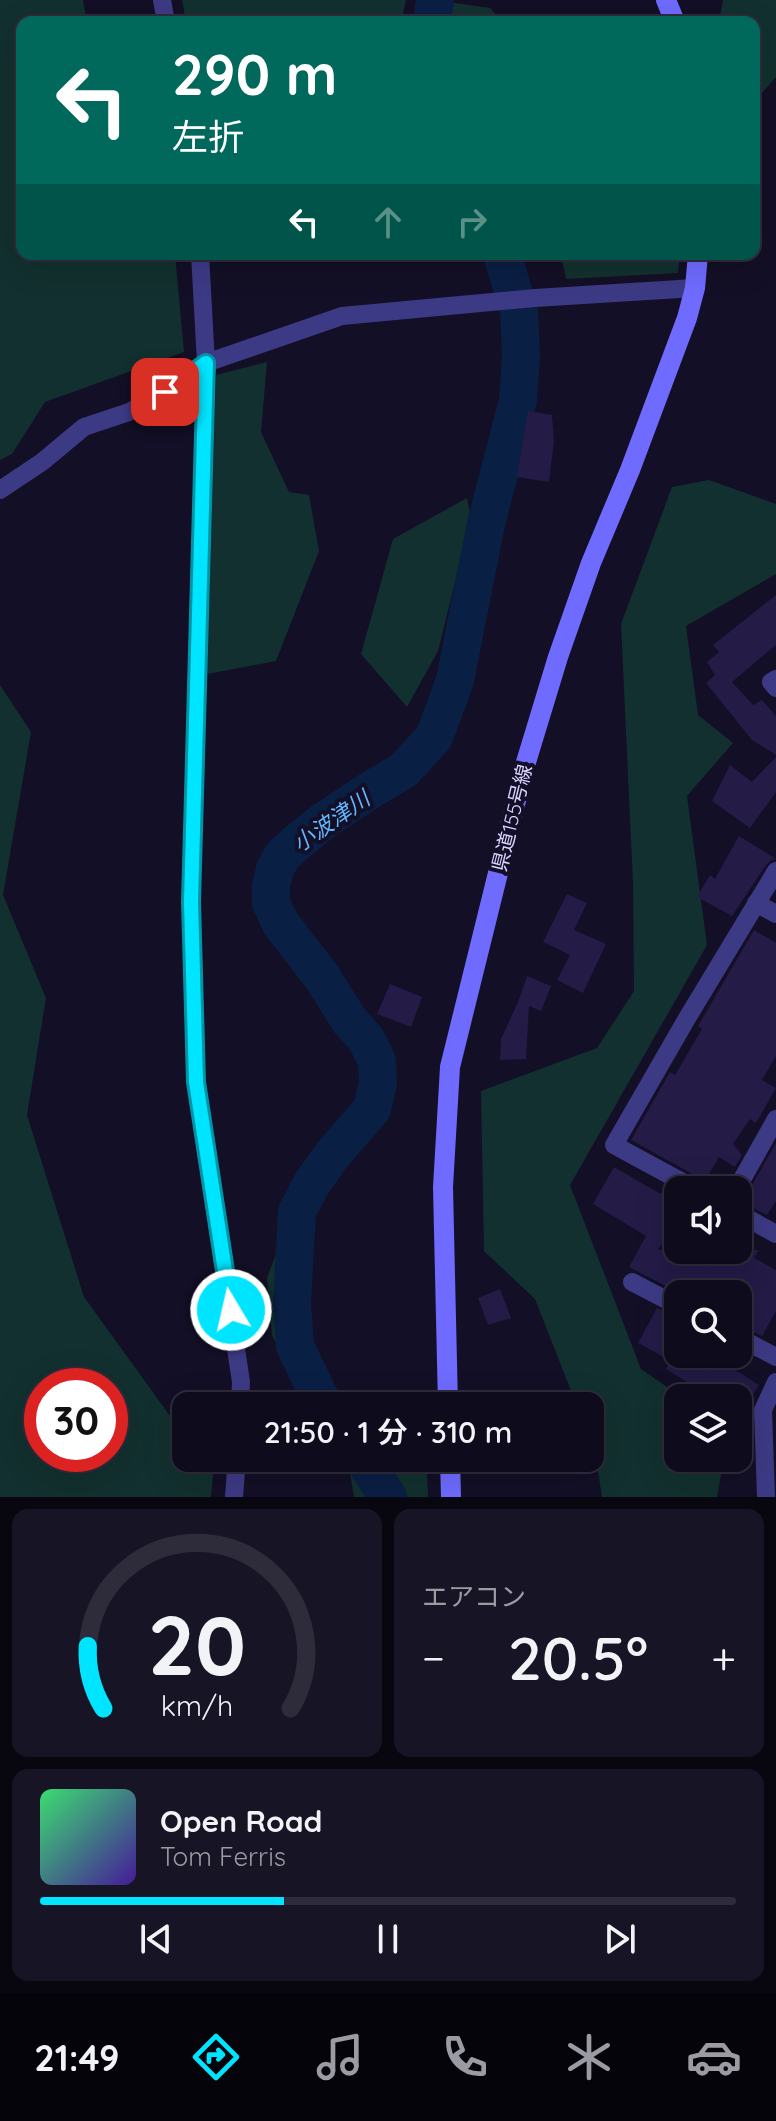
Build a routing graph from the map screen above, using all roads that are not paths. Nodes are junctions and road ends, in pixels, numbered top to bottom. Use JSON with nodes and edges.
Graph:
{"nodes":[{"id":1,"x":200,"y":260,"type":"edge"},
{"id":2,"x":697,"y":260,"type":"edge"},
{"id":3,"x":695,"y":288,"type":"junction"},
{"id":4,"x":206,"y":363,"type":"junction"},
{"id":5,"x":0,"y":490,"type":"edge"},
{"id":6,"x":776,"y":679,"type":"edge"},
{"id":7,"x":776,"y":688,"type":"edge"},
{"id":8,"x":776,"y":871,"type":"edge"},
{"id":9,"x":756,"y":903,"type":"junction"},
{"id":10,"x":776,"y":914,"type":"edge"},
{"id":11,"x":776,"y":1119,"type":"edge"},
{"id":12,"x":671,"y":1176,"type":"edge"},
{"id":13,"x":744,"y":1176,"type":"edge"},
{"id":14,"x":752,"y":1221,"type":"edge"},
{"id":15,"x":776,"y":1234,"type":"edge"},
{"id":16,"x":632,"y":1282,"type":"dead end"},
{"id":17,"x":664,"y":1299,"type":"edge"},
{"id":18,"x":752,"y":1344,"type":"edge"},
{"id":19,"x":776,"y":1357,"type":"edge"},
{"id":20,"x":776,"y":1382,"type":"edge"},
{"id":21,"x":241,"y":1392,"type":"edge"},
{"id":22,"x":448,"y":1392,"type":"edge"},
{"id":23,"x":236,"y":1472,"type":"edge"},
{"id":24,"x":450,"y":1472,"type":"edge"},
{"id":25,"x":234,"y":1497,"type":"edge"},
{"id":26,"x":451,"y":1497,"type":"edge"},
{"id":27,"x":766,"y":1497,"type":"edge"}],
"edges":[{"from":1,"to":4,"type":"street"},
{"from":2,"to":3,"type":"main road","name":"県道155号線"},
{"from":3,"to":4,"type":"street"},
{"from":3,"to":22,"type":"main road","name":"県道155号線"},
{"from":4,"to":5,"type":"street"},
{"from":4,"to":21,"type":"street"},
{"from":6,"to":7,"type":"street"},
{"from":8,"to":9,"type":"street"},
{"from":9,"to":10,"type":"street"},
{"from":9,"to":12,"type":"street"},
{"from":11,"to":13,"type":"street"},
{"from":14,"to":15,"type":"street"},
{"from":16,"to":17,"type":"street"},
{"from":18,"to":19,"type":"street"},
{"from":20,"to":27,"type":"street"},
{"from":23,"to":25,"type":"street"},
{"from":24,"to":26,"type":"main road"}]}
